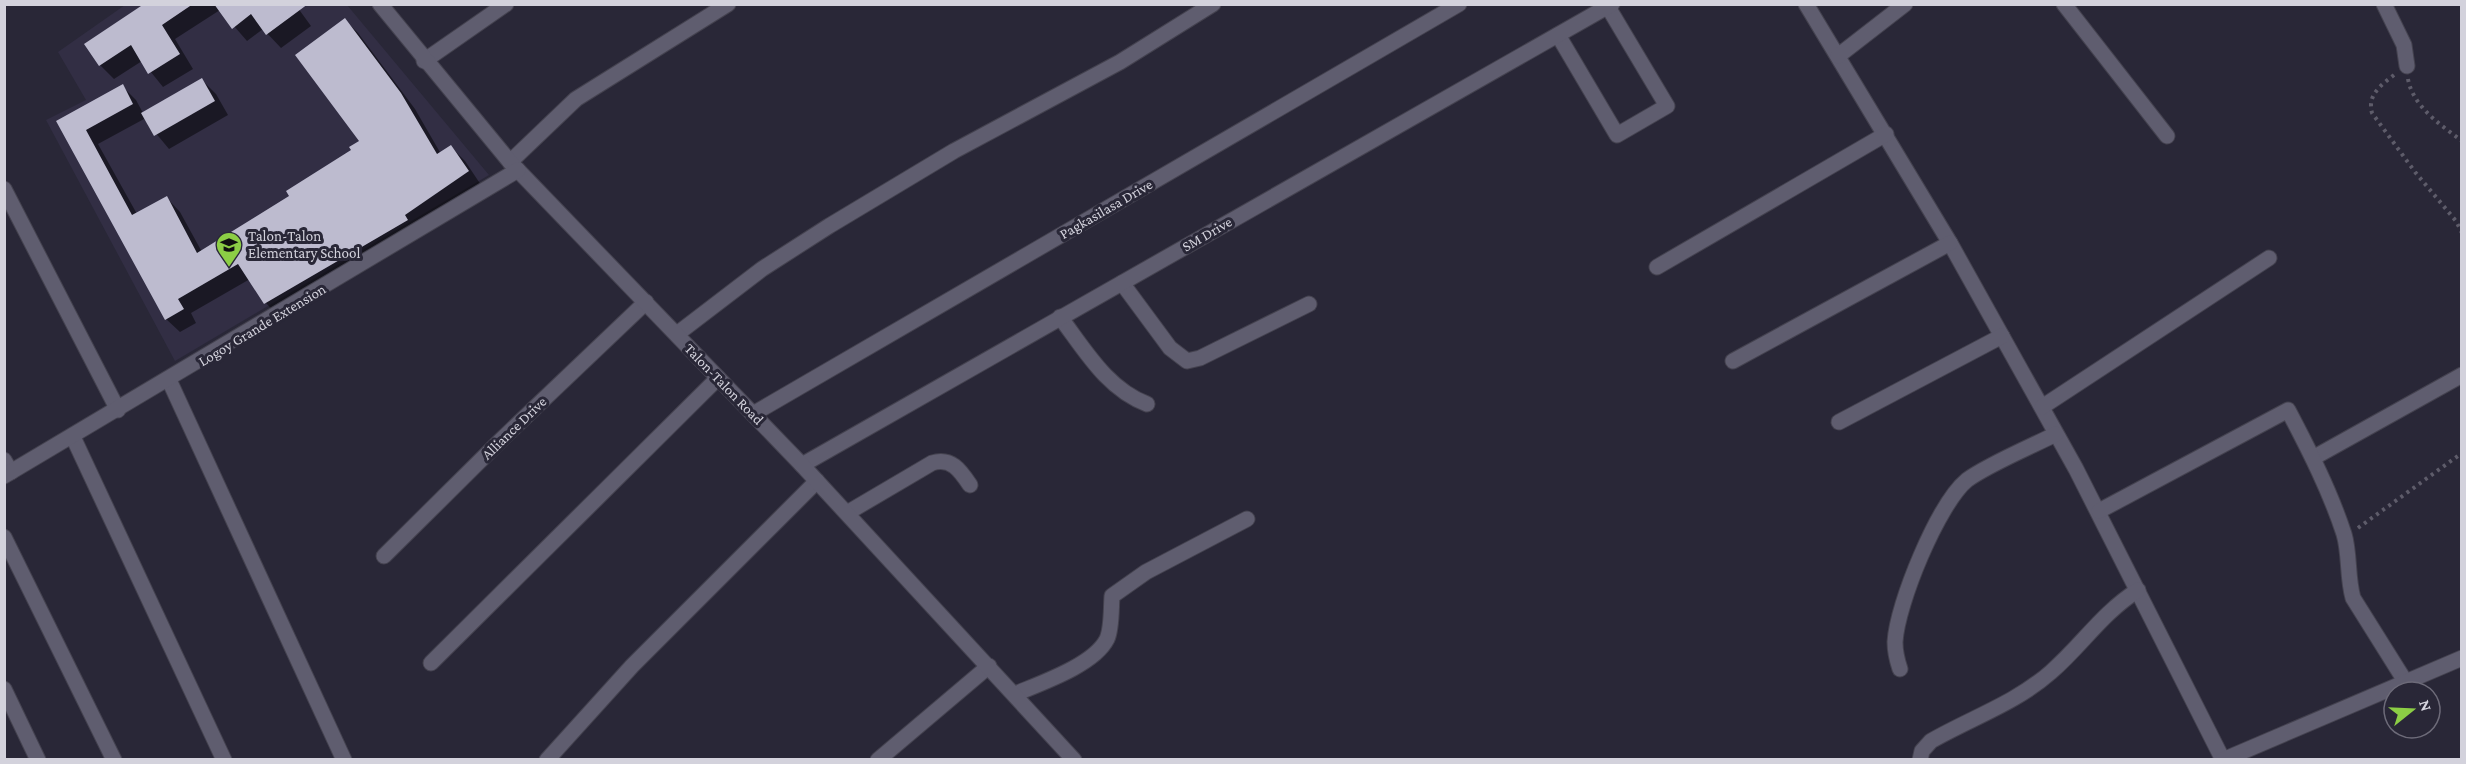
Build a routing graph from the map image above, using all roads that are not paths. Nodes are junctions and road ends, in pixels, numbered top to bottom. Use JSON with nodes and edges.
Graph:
{"nodes":[{"id":1,"x":380,"y":4,"type":"edge"},
{"id":2,"x":506,"y":4,"type":"edge"},
{"id":3,"x":728,"y":4,"type":"edge"},
{"id":4,"x":1213,"y":4,"type":"edge"},
{"id":5,"x":1459,"y":4,"type":"edge"},
{"id":6,"x":1806,"y":4,"type":"edge"},
{"id":7,"x":1905,"y":4,"type":"edge"},
{"id":8,"x":2064,"y":4,"type":"edge"},
{"id":9,"x":2384,"y":4,"type":"edge"},
{"id":10,"x":1610,"y":6,"type":"edge"},
{"id":11,"x":1558,"y":35,"type":"junction"},
{"id":12,"x":1838,"y":56,"type":"junction"},
{"id":13,"x":424,"y":62,"type":"junction"},
{"id":14,"x":2407,"y":66,"type":"road end"},
{"id":15,"x":1886,"y":135,"type":"junction"},
{"id":16,"x":2167,"y":136,"type":"dead end"},
{"id":17,"x":514,"y":166,"type":"junction"},
{"id":18,"x":4,"y":189,"type":"edge"},
{"id":19,"x":1950,"y":243,"type":"junction"},
{"id":20,"x":2269,"y":258,"type":"dead end"},
{"id":21,"x":1657,"y":267,"type":"dead end"},
{"id":22,"x":1122,"y":283,"type":"junction"},
{"id":23,"x":646,"y":302,"type":"junction"},
{"id":24,"x":1309,"y":304,"type":"dead end"},
{"id":25,"x":1060,"y":317,"type":"junction"},
{"id":26,"x":677,"y":334,"type":"junction"},
{"id":27,"x":2002,"y":336,"type":"junction"},
{"id":28,"x":1733,"y":361,"type":"dead end"},
{"id":29,"x":2462,"y":375,"type":"edge"},
{"id":30,"x":718,"y":378,"type":"junction"},
{"id":31,"x":170,"y":380,"type":"junction"},
{"id":32,"x":1147,"y":404,"type":"dead end"},
{"id":33,"x":2042,"y":407,"type":"junction"},
{"id":34,"x":118,"y":410,"type":"junction"},
{"id":35,"x":753,"y":414,"type":"junction"},
{"id":36,"x":1839,"y":422,"type":"dead end"},
{"id":37,"x":2056,"y":434,"type":"junction"},
{"id":38,"x":73,"y":436,"type":"junction"},
{"id":39,"x":2313,"y":458,"type":"junction"},
{"id":40,"x":802,"y":465,"type":"junction"},
{"id":41,"x":7,"y":469,"type":"edge"},
{"id":42,"x":817,"y":481,"type":"junction"},
{"id":43,"x":970,"y":485,"type":"dead end"},
{"id":44,"x":2099,"y":511,"type":"junction"},
{"id":45,"x":847,"y":513,"type":"junction"},
{"id":46,"x":1247,"y":519,"type":"dead end"},
{"id":47,"x":4,"y":537,"type":"edge"},
{"id":48,"x":384,"y":556,"type":"dead end"},
{"id":49,"x":2138,"y":590,"type":"junction"},
{"id":50,"x":2462,"y":658,"type":"edge"},
{"id":51,"x":431,"y":663,"type":"dead end"},
{"id":52,"x":989,"y":666,"type":"junction"},
{"id":53,"x":1900,"y":669,"type":"dead end"},
{"id":54,"x":2404,"y":680,"type":"edge"},
{"id":55,"x":2407,"y":680,"type":"edge"},
{"id":56,"x":4,"y":690,"type":"edge"},
{"id":57,"x":2382,"y":691,"type":"edge"},
{"id":58,"x":1015,"y":693,"type":"junction"},
{"id":59,"x":38,"y":759,"type":"edge"},
{"id":60,"x":114,"y":759,"type":"edge"},
{"id":61,"x":224,"y":759,"type":"edge"},
{"id":62,"x":345,"y":759,"type":"edge"},
{"id":63,"x":547,"y":759,"type":"edge"},
{"id":64,"x":878,"y":759,"type":"edge"},
{"id":65,"x":1074,"y":759,"type":"edge"},
{"id":66,"x":1920,"y":759,"type":"edge"},
{"id":67,"x":2223,"y":759,"type":"edge"}],
"edges":[{"from":1,"to":13,"type":"street","name":"Talon-Talon Road"},
{"from":2,"to":13,"type":"street"},
{"from":3,"to":17,"type":"street","name":"Logoy Grande Extension"},
{"from":4,"to":26,"type":"street"},
{"from":5,"to":35,"type":"street","name":"Pagkasilasa Drive"},
{"from":6,"to":12,"type":"street"},
{"from":7,"to":12,"type":"street"},
{"from":8,"to":16,"type":"street"},
{"from":9,"to":14,"type":"street"},
{"from":10,"to":11,"type":"street","name":"SM Drive"},
{"from":10,"to":11,"type":"street"},
{"from":11,"to":22,"type":"street","name":"SM Drive"},
{"from":12,"to":15,"type":"street"},
{"from":13,"to":17,"type":"street","name":"Talon-Talon Road"},
{"from":15,"to":19,"type":"street"},
{"from":15,"to":21,"type":"street"},
{"from":17,"to":23,"type":"street","name":"Talon-Talon Road"},
{"from":17,"to":31,"type":"street","name":"Logoy Grande Extension"},
{"from":18,"to":34,"type":"street"},
{"from":19,"to":27,"type":"street"},
{"from":19,"to":28,"type":"street"},
{"from":20,"to":33,"type":"street"},
{"from":22,"to":24,"type":"street"},
{"from":22,"to":25,"type":"street","name":"SM Drive"},
{"from":23,"to":26,"type":"street","name":"Talon-Talon Road"},
{"from":23,"to":48,"type":"street","name":"Alliance Drive"},
{"from":25,"to":32,"type":"street"},
{"from":25,"to":40,"type":"street","name":"SM Drive"},
{"from":26,"to":30,"type":"street","name":"Talon-Talon Road"},
{"from":27,"to":33,"type":"street"},
{"from":27,"to":36,"type":"street"},
{"from":29,"to":39,"type":"street"},
{"from":30,"to":35,"type":"street","name":"Talon-Talon Road"},
{"from":30,"to":51,"type":"street"},
{"from":31,"to":34,"type":"street","name":"Logoy Grande Extension"},
{"from":31,"to":62,"type":"street"},
{"from":33,"to":37,"type":"street"},
{"from":34,"to":38,"type":"street","name":"Logoy Grande Extension"},
{"from":35,"to":40,"type":"street","name":"Talon-Talon Road"},
{"from":37,"to":44,"type":"street"},
{"from":37,"to":53,"type":"street"},
{"from":38,"to":41,"type":"street","name":"Logoy Grande Extension"},
{"from":38,"to":61,"type":"street"},
{"from":39,"to":44,"type":"street"},
{"from":39,"to":54,"type":"street"},
{"from":40,"to":42,"type":"street","name":"Talon-Talon Road"},
{"from":42,"to":45,"type":"street","name":"Talon-Talon Road"},
{"from":42,"to":63,"type":"street"},
{"from":43,"to":45,"type":"street"},
{"from":44,"to":49,"type":"street"},
{"from":45,"to":52,"type":"street","name":"Talon-Talon Road"},
{"from":46,"to":58,"type":"street"},
{"from":47,"to":60,"type":"street"},
{"from":49,"to":66,"type":"street"},
{"from":49,"to":67,"type":"street"},
{"from":50,"to":55,"type":"street"},
{"from":52,"to":58,"type":"street","name":"Talon-Talon Road"},
{"from":52,"to":64,"type":"street"},
{"from":56,"to":59,"type":"street"},
{"from":57,"to":67,"type":"street"},
{"from":58,"to":65,"type":"street","name":"Talon-Talon Road"}]}
